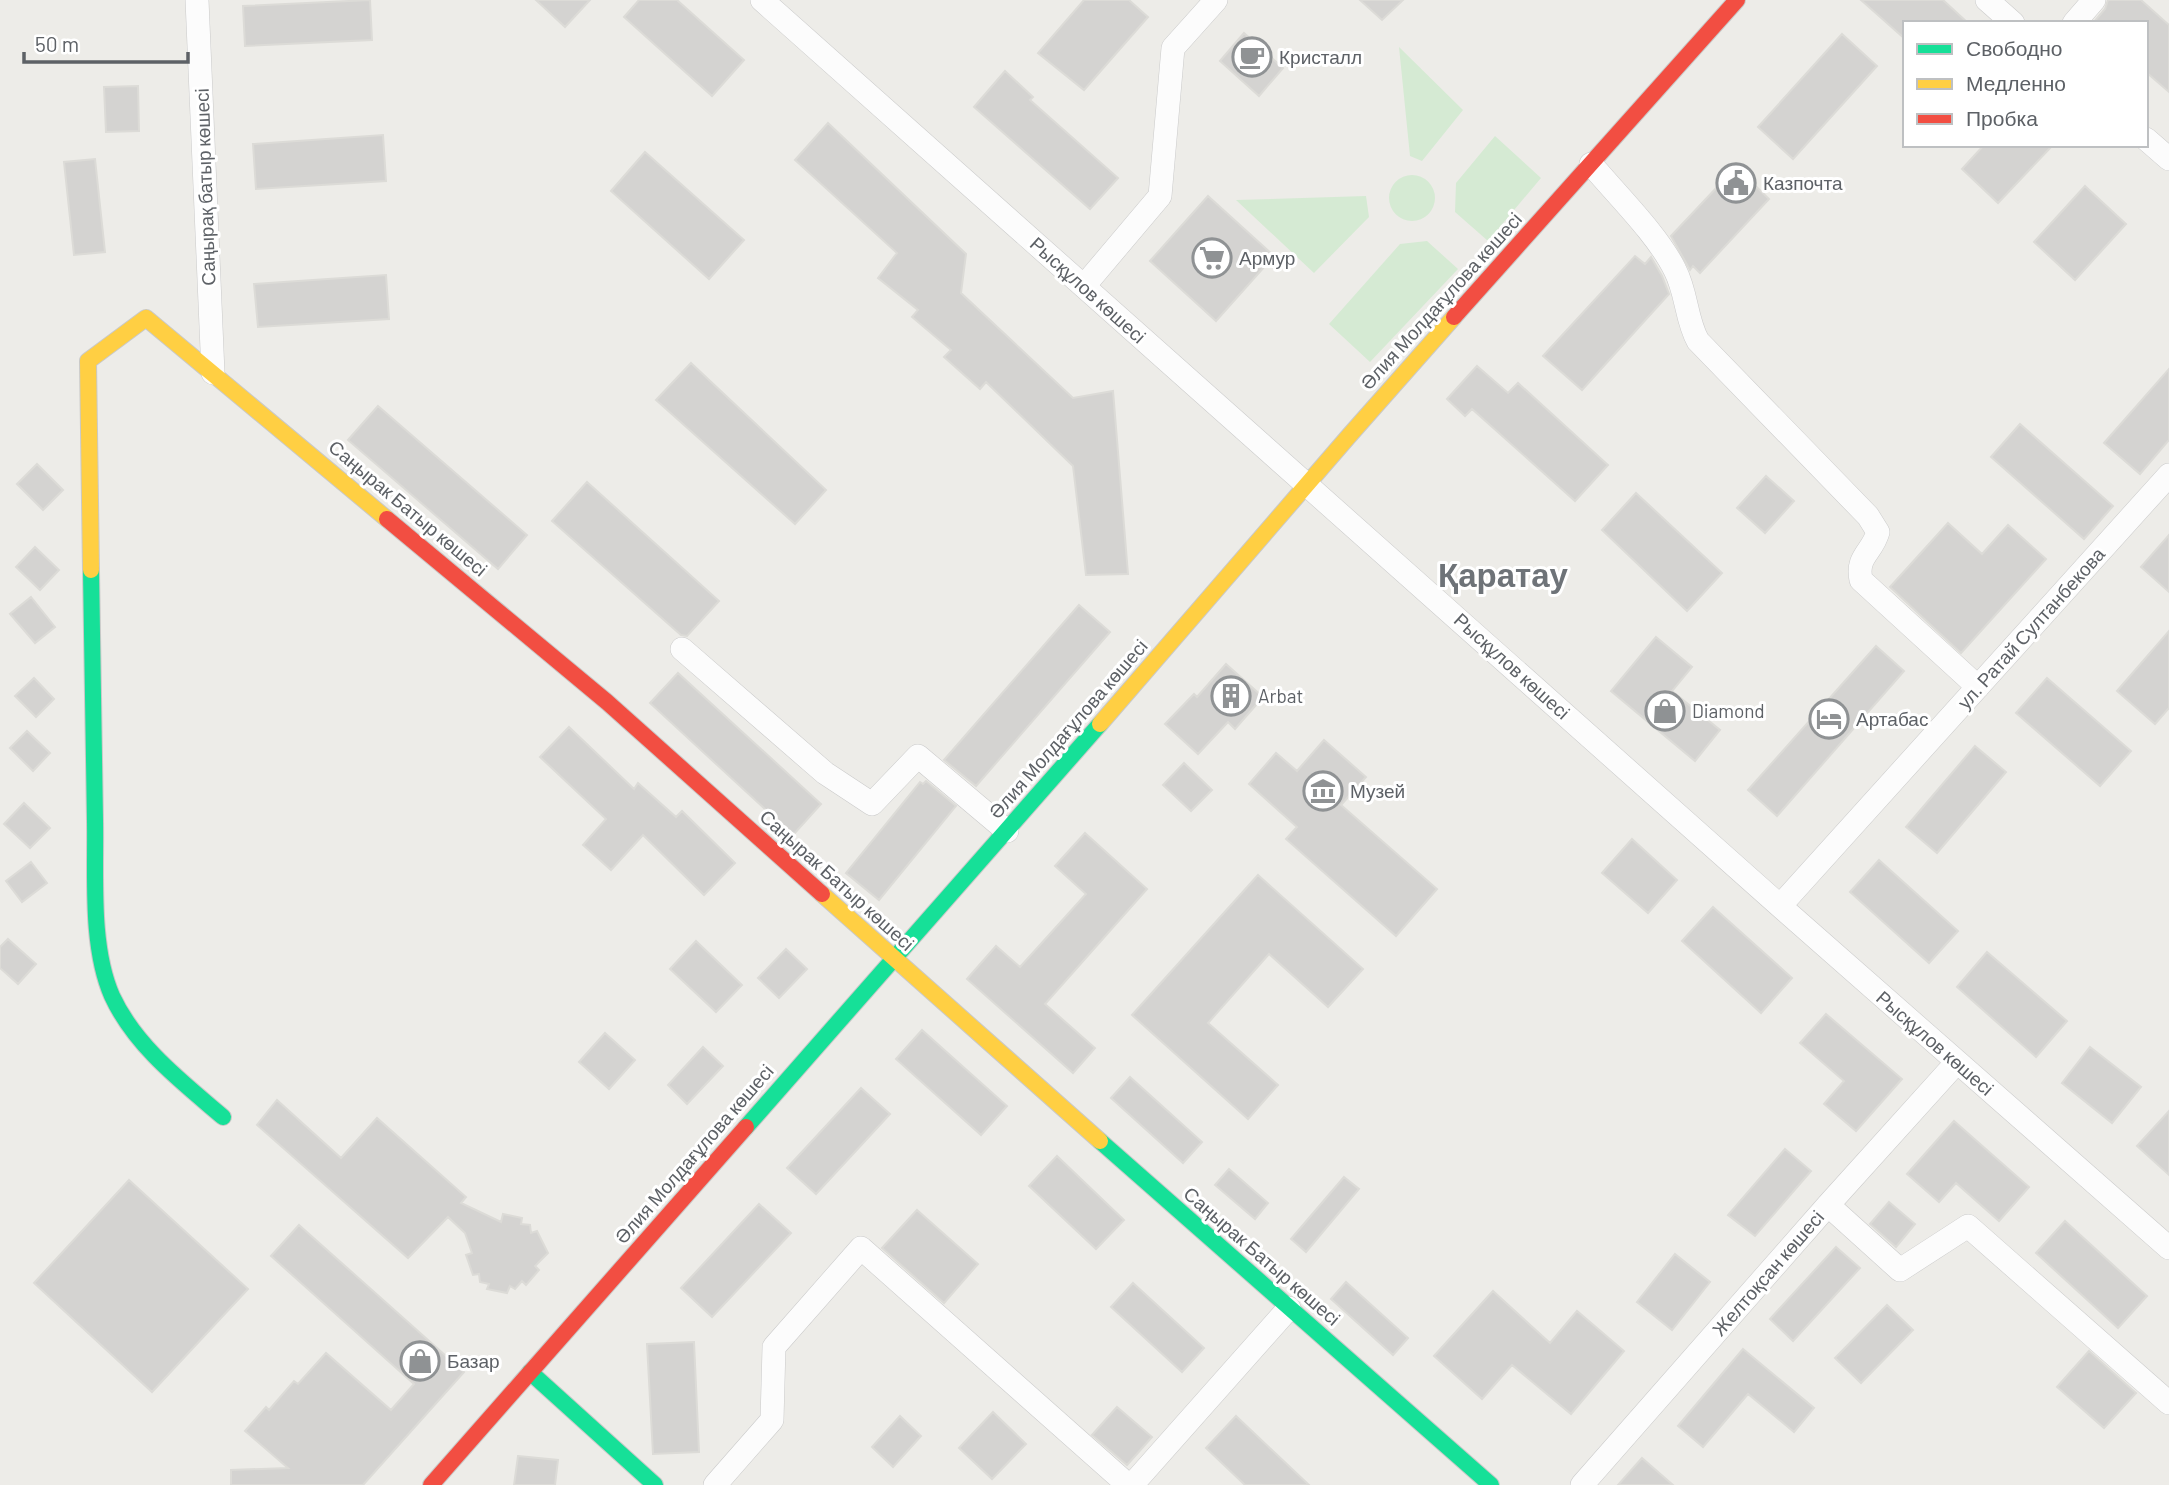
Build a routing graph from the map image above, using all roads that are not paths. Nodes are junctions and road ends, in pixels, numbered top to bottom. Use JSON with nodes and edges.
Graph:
{"nodes":[{"id":1,"x":197,"y":0,"type":"edge"},
{"id":2,"x":762,"y":0,"type":"edge"},
{"id":3,"x":1216,"y":0,"type":"edge"},
{"id":4,"x":1737,"y":0,"type":"edge"},
{"id":5,"x":1987,"y":0,"type":"edge"},
{"id":6,"x":2094,"y":0,"type":"edge"},
{"id":7,"x":2011,"y":21,"type":"edge"},
{"id":8,"x":2076,"y":21,"type":"edge"},
{"id":9,"x":2148,"y":141,"type":"edge"},
{"id":10,"x":2169,"y":159,"type":"edge"},
{"id":11,"x":1591,"y":164,"type":"junction"},
{"id":12,"x":1084,"y":286,"type":"junction"},
{"id":13,"x":213,"y":373,"type":"junction"},
{"id":14,"x":2169,"y":475,"type":"edge"},
{"id":15,"x":1308,"y":485,"type":"junction"},
{"id":16,"x":682,"y":649,"type":"dead end"},
{"id":17,"x":1978,"y":687,"type":"junction"},
{"id":18,"x":1007,"y":831,"type":"junction"},
{"id":19,"x":1780,"y":906,"type":"junction"},
{"id":20,"x":894,"y":959,"type":"junction"},
{"id":21,"x":1956,"y":1062,"type":"junction"},
{"id":22,"x":223,"y":1117,"type":"dead end"},
{"id":23,"x":1828,"y":1205,"type":"junction"},
{"id":24,"x":2169,"y":1248,"type":"edge"},
{"id":25,"x":1289,"y":1308,"type":"junction"},
{"id":26,"x":530,"y":1372,"type":"junction"},
{"id":27,"x":2169,"y":1403,"type":"edge"},
{"id":28,"x":431,"y":1485,"type":"edge"},
{"id":29,"x":655,"y":1485,"type":"edge"},
{"id":30,"x":715,"y":1485,"type":"edge"},
{"id":31,"x":1130,"y":1485,"type":"edge"},
{"id":32,"x":1491,"y":1485,"type":"edge"},
{"id":33,"x":1582,"y":1485,"type":"edge"}],
"edges":[{"from":1,"to":13,"type":"street","name":"Саңырақ батыр көшесі"},
{"from":2,"to":12,"type":"street","name":"Рысқұлов көшесі"},
{"from":3,"to":12,"type":"street"},
{"from":4,"to":11,"type":"street","name":"Әлия Молдағұлова көшесі"},
{"from":5,"to":7,"type":"street"},
{"from":6,"to":8,"type":"street"},
{"from":9,"to":10,"type":"street"},
{"from":11,"to":15,"type":"street","name":"Әлия Молдағұлова көшесі"},
{"from":11,"to":17,"type":"street"},
{"from":12,"to":15,"type":"street","name":"Рысқұлов көшесі"},
{"from":13,"to":20,"type":"street","name":"Саңырак Батыр көшесі"},
{"from":13,"to":22,"type":"street","name":"Саңырак Батыр көшесі"},
{"from":14,"to":17,"type":"street","name":"ул. Ратай Султанбекова"},
{"from":15,"to":18,"type":"street","name":"Әлия Молдағұлова көшесі"},
{"from":15,"to":19,"type":"street","name":"Рысқұлов көшесі"},
{"from":16,"to":18,"type":"street"},
{"from":17,"to":19,"type":"street","name":"ул. Ратай Султанбекова"},
{"from":18,"to":20,"type":"street","name":"Әлия Молдағұлова көшесі"},
{"from":19,"to":21,"type":"street","name":"Рысқұлов көшесі"},
{"from":20,"to":25,"type":"street","name":"Саңырак Батыр көшесі"},
{"from":20,"to":26,"type":"street","name":"Әлия Молдағұлова көшесі"},
{"from":21,"to":23,"type":"street","name":"Желтоқсан көшесі"},
{"from":21,"to":24,"type":"street","name":"Рысқұлов көшесі"},
{"from":23,"to":27,"type":"street"},
{"from":23,"to":33,"type":"street","name":"Желтоқсан көшесі"},
{"from":25,"to":31,"type":"street"},
{"from":25,"to":32,"type":"street","name":"Саңырак Батыр көшесі"},
{"from":26,"to":28,"type":"street","name":"Әлия Молдағұлова көшесі"},
{"from":26,"to":29,"type":"street"},
{"from":30,"to":31,"type":"street"}]}
